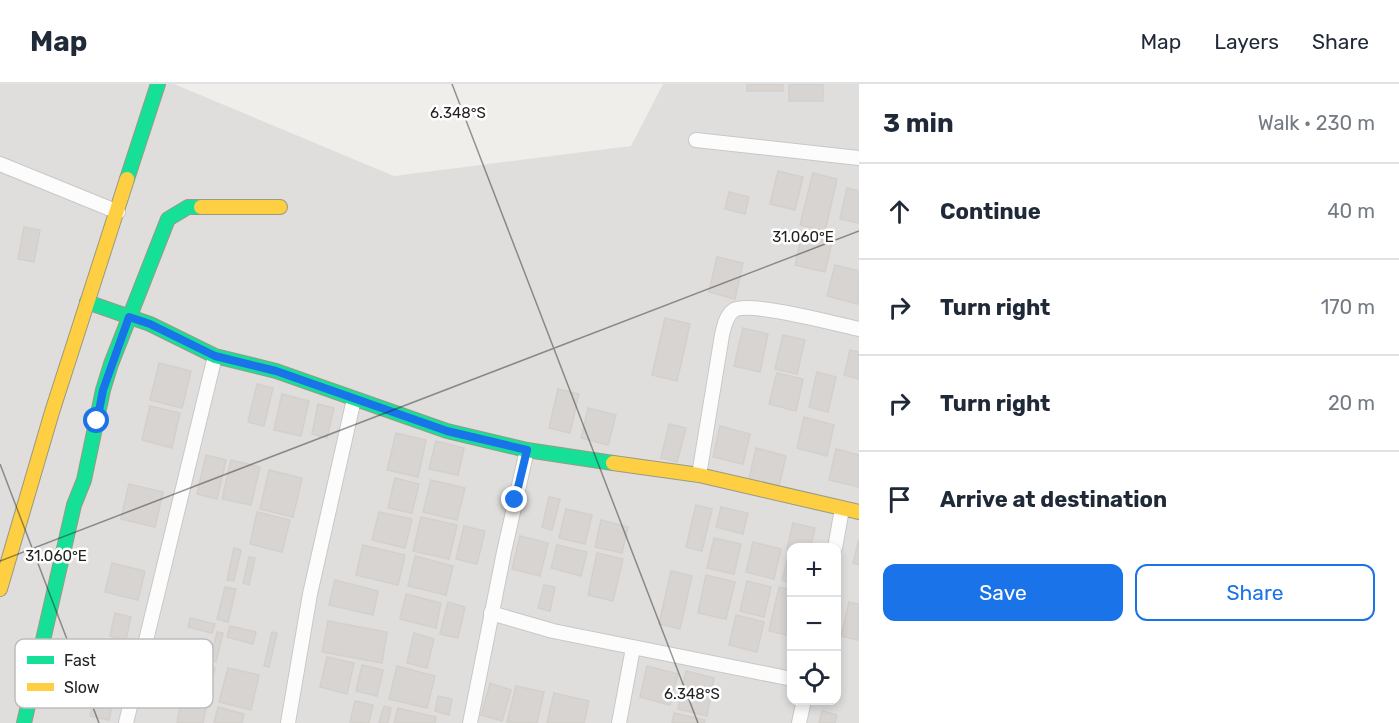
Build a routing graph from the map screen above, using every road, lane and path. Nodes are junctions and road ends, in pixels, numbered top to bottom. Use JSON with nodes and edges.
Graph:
{"nodes":[{"id":1,"x":158,"y":84,"type":"edge"},
{"id":2,"x":696,"y":140,"type":"dead end"},
{"id":3,"x":859,"y":158,"type":"edge"},
{"id":4,"x":0,"y":164,"type":"edge"},
{"id":5,"x":280,"y":207,"type":"dead end"},
{"id":6,"x":118,"y":212,"type":"junction"},
{"id":7,"x":87,"y":302,"type":"junction"},
{"id":8,"x":129,"y":317,"type":"junction"},
{"id":9,"x":859,"y":329,"type":"edge"},
{"id":10,"x":215,"y":356,"type":"junction"},
{"id":11,"x":354,"y":399,"type":"junction"},
{"id":12,"x":527,"y":450,"type":"junction"},
{"id":13,"x":699,"y":475,"type":"junction"},
{"id":14,"x":842,"y":509,"type":"junction"},
{"id":15,"x":859,"y":512,"type":"edge"},
{"id":16,"x":836,"y":543,"type":"edge"},
{"id":17,"x":0,"y":590,"type":"edge"},
{"id":18,"x":491,"y":613,"type":"junction"},
{"id":19,"x":43,"y":639,"type":"edge"},
{"id":20,"x":146,"y":639,"type":"edge"},
{"id":21,"x":633,"y":648,"type":"junction"},
{"id":22,"x":787,"y":678,"type":"edge"},
{"id":23,"x":803,"y":705,"type":"edge"},
{"id":24,"x":27,"y":708,"type":"edge"},
{"id":25,"x":130,"y":708,"type":"edge"},
{"id":26,"x":24,"y":723,"type":"edge"},
{"id":27,"x":126,"y":723,"type":"edge"},
{"id":28,"x":288,"y":723,"type":"edge"},
{"id":29,"x":470,"y":723,"type":"edge"},
{"id":30,"x":619,"y":723,"type":"edge"},
{"id":31,"x":799,"y":723,"type":"edge"}],
"edges":[{"from":1,"to":6,"type":"main road"},
{"from":2,"to":3,"type":"street"},
{"from":4,"to":6,"type":"street"},
{"from":5,"to":8,"type":"main road"},
{"from":6,"to":7,"type":"main road"},
{"from":7,"to":8,"type":"main road"},
{"from":7,"to":17,"type":"main road"},
{"from":8,"to":10,"type":"main road"},
{"from":8,"to":19,"type":"main road"},
{"from":9,"to":13,"type":"street"},
{"from":10,"to":11,"type":"main road"},
{"from":10,"to":20,"type":"street"},
{"from":11,"to":12,"type":"main road"},
{"from":11,"to":28,"type":"street"},
{"from":12,"to":13,"type":"main road"},
{"from":12,"to":18,"type":"street"},
{"from":13,"to":14,"type":"main road"},
{"from":14,"to":15,"type":"main road"},
{"from":14,"to":16,"type":"street"},
{"from":18,"to":21,"type":"street"},
{"from":18,"to":29,"type":"street"},
{"from":21,"to":22,"type":"street"},
{"from":21,"to":30,"type":"street"},
{"from":23,"to":31,"type":"street"},
{"from":24,"to":26,"type":"main road"},
{"from":25,"to":27,"type":"street"}]}
